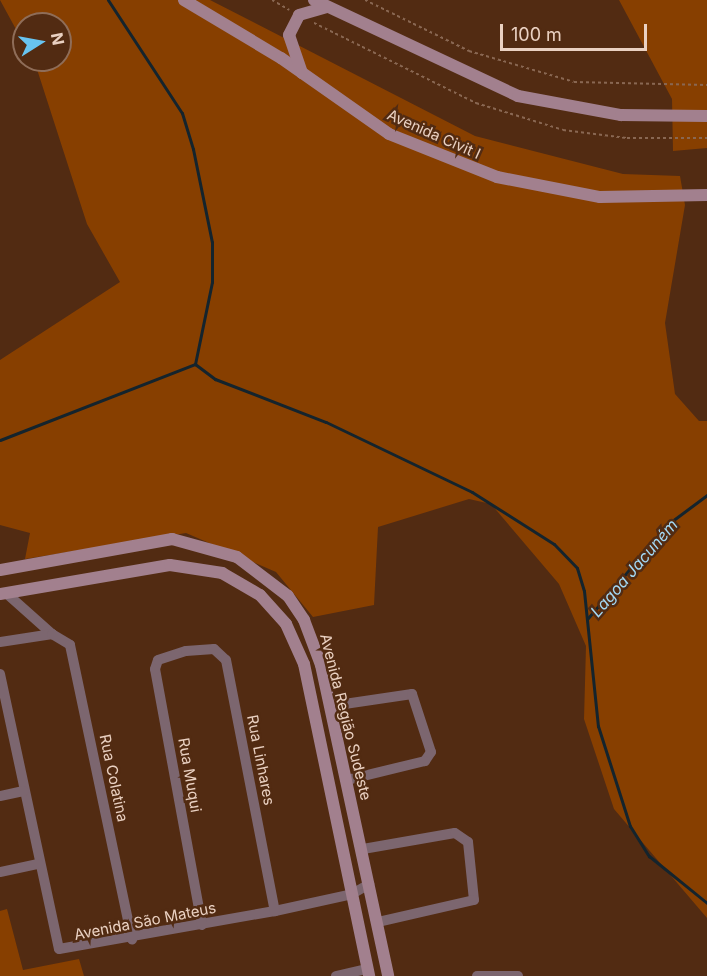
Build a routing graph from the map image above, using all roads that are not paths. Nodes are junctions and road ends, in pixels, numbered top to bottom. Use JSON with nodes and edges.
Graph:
{"nodes":[{"id":1,"x":184,"y":0,"type":"edge"},
{"id":2,"x":314,"y":0,"type":"edge"},
{"id":3,"x":327,"y":7,"type":"junction"},
{"id":4,"x":302,"y":73,"type":"junction"},
{"id":5,"x":707,"y":116,"type":"edge"},
{"id":6,"x":707,"y":195,"type":"edge"},
{"id":7,"x":0,"y":570,"type":"edge"},
{"id":8,"x":3,"y":593,"type":"edge"},
{"id":9,"x":52,"y":634,"type":"junction"},
{"id":10,"x":0,"y":642,"type":"edge"},
{"id":11,"x":186,"y":651,"type":"joint"},
{"id":12,"x":0,"y":674,"type":"edge"},
{"id":13,"x":331,"y":706,"type":"junction"},
{"id":14,"x":4,"y":721,"type":"edge"},
{"id":15,"x":344,"y":766,"type":"junction"},
{"id":16,"x":327,"y":768,"type":"junction"},
{"id":17,"x":347,"y":780,"type":"junction"},
{"id":18,"x":24,"y":791,"type":"junction"},
{"id":19,"x":0,"y":796,"type":"edge"},
{"id":20,"x":363,"y":849,"type":"junction"},
{"id":21,"x":38,"y":864,"type":"junction"},
{"id":22,"x":0,"y":872,"type":"edge"},
{"id":23,"x":369,"y":884,"type":"junction"},
{"id":24,"x":352,"y":894,"type":"junction"},
{"id":25,"x":275,"y":911,"type":"junction"},
{"id":26,"x":378,"y":922,"type":"junction"},
{"id":27,"x":202,"y":925,"type":"junction"},
{"id":28,"x":132,"y":940,"type":"junction"},
{"id":29,"x":368,"y":973,"type":"edge"},
{"id":30,"x":336,"y":976,"type":"edge"},
{"id":31,"x":388,"y":976,"type":"edge"},
{"id":32,"x":477,"y":976,"type":"edge"},
{"id":33,"x":518,"y":976,"type":"edge"}],
"edges":[{"from":1,"to":4,"type":"street","name":"Avenida Civit I"},
{"from":2,"to":3,"type":"street"},
{"from":3,"to":4,"type":"street"},
{"from":3,"to":5,"type":"street"},
{"from":4,"to":6,"type":"street","name":"Avenida Civit I"},
{"from":7,"to":13,"type":"street","name":"Avenida Região Sudeste"},
{"from":8,"to":9,"type":"street","name":"Rua Colatina"},
{"from":8,"to":16,"type":"street","name":"Avenida Região Sudeste"},
{"from":9,"to":10,"type":"street"},
{"from":9,"to":28,"type":"street","name":"Rua Colatina"},
{"from":11,"to":25,"type":"street","name":"Rua Linhares"},
{"from":11,"to":27,"type":"street","name":"Rua Muqui"},
{"from":12,"to":14,"type":"street","name":"Avenida São Mateus"},
{"from":13,"to":15,"type":"street","name":"Avenida Região Sudeste"},
{"from":13,"to":17,"type":"street"},
{"from":14,"to":18,"type":"street","name":"Avenida São Mateus"},
{"from":15,"to":16,"type":"street"},
{"from":15,"to":17,"type":"street","name":"Avenida Região Sudeste"},
{"from":16,"to":24,"type":"street","name":"Avenida Região Sudeste"},
{"from":17,"to":20,"type":"street","name":"Avenida Região Sudeste"},
{"from":18,"to":19,"type":"street"},
{"from":18,"to":21,"type":"street","name":"Avenida São Mateus"},
{"from":20,"to":23,"type":"street","name":"Avenida Região Sudeste"},
{"from":20,"to":26,"type":"street"},
{"from":21,"to":22,"type":"street"},
{"from":21,"to":28,"type":"street","name":"Avenida São Mateus"},
{"from":23,"to":24,"type":"street","name":"Avenida São Mateus"},
{"from":23,"to":26,"type":"street","name":"Avenida Região Sudeste"},
{"from":24,"to":25,"type":"street","name":"Avenida São Mateus"},
{"from":24,"to":29,"type":"street","name":"Avenida Região Sudeste"},
{"from":25,"to":27,"type":"street","name":"Avenida São Mateus"},
{"from":26,"to":31,"type":"street","name":"Avenida Região Sudeste"},
{"from":27,"to":28,"type":"street","name":"Avenida São Mateus"},
{"from":29,"to":30,"type":"street"},
{"from":32,"to":33,"type":"street"}]}
